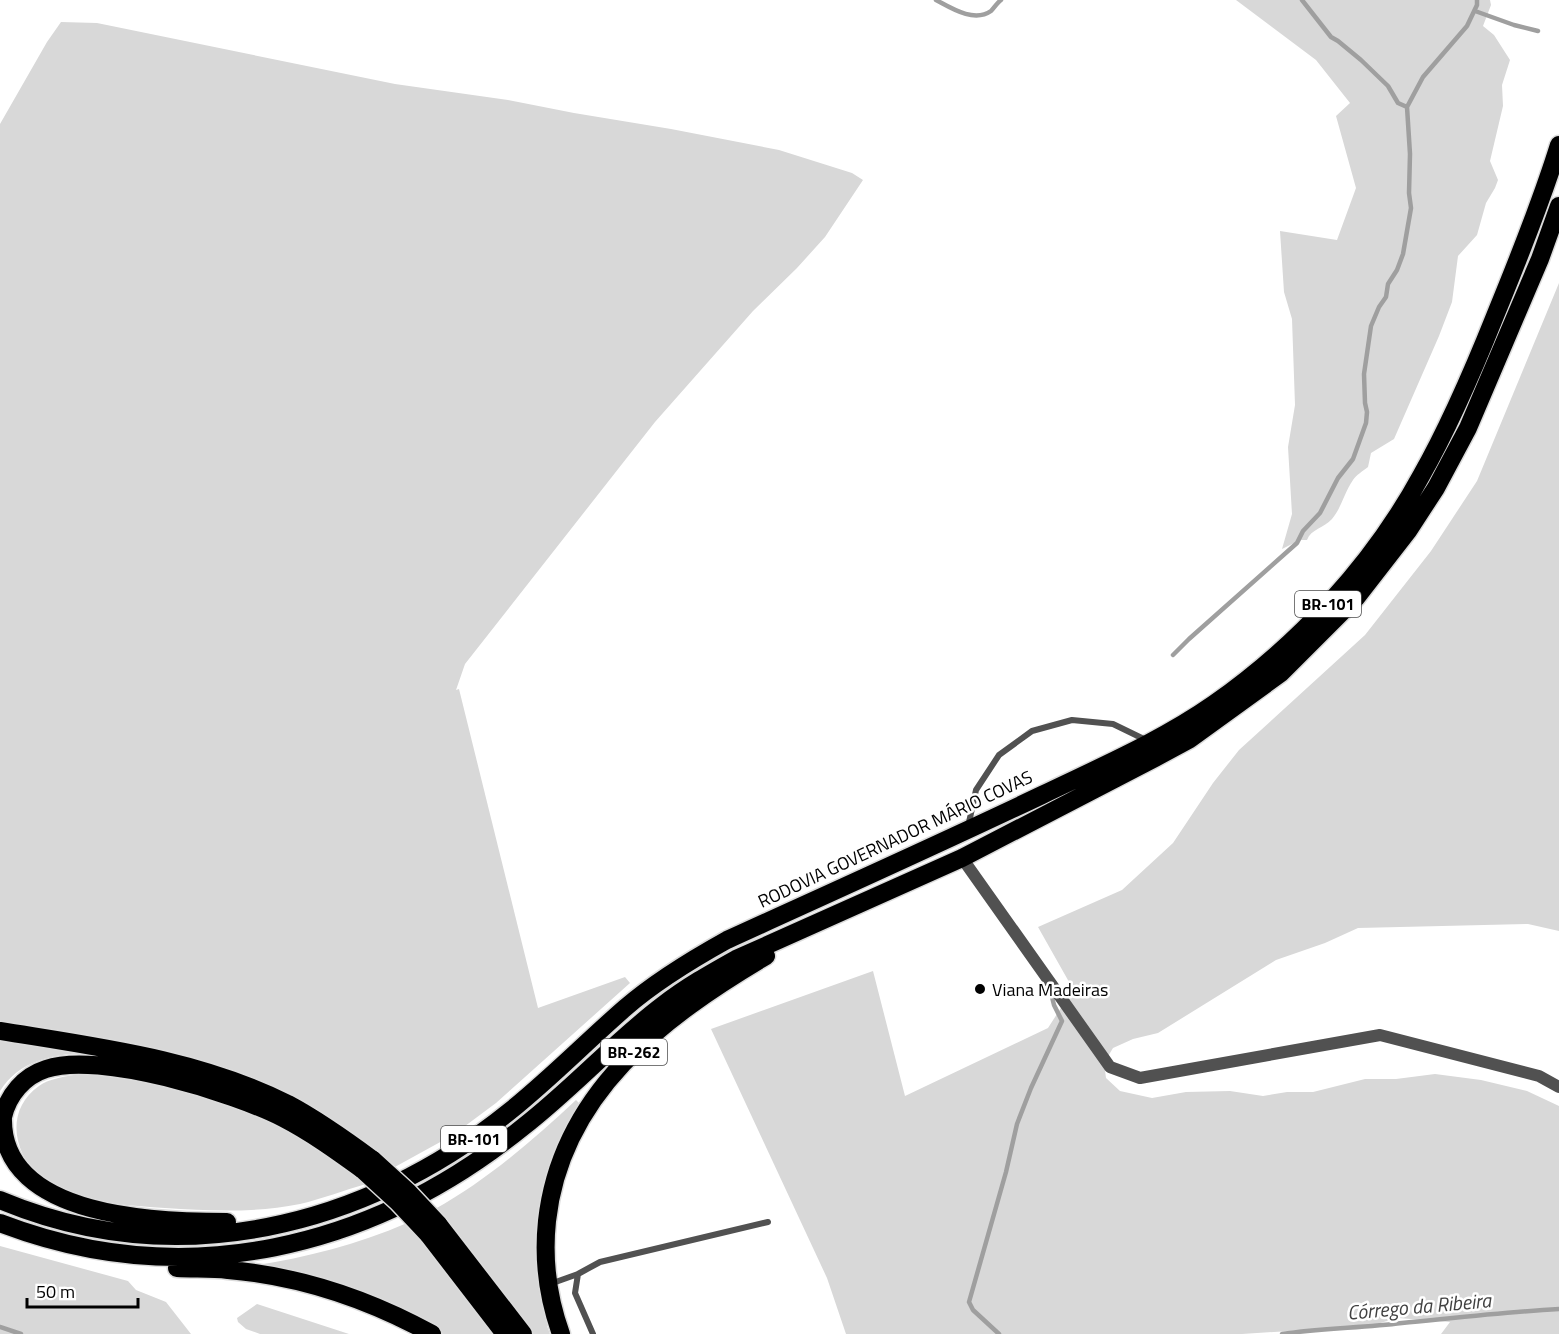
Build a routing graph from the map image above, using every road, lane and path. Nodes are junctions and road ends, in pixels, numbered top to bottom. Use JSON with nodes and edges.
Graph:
{"nodes":[{"id":1,"x":1559,"y":145,"type":"edge"},
{"id":2,"x":1559,"y":206,"type":"edge"},
{"id":3,"x":1151,"y":742,"type":"junction"},
{"id":4,"x":967,"y":830,"type":"junction"},
{"id":5,"x":962,"y":858,"type":"junction"},
{"id":6,"x":894,"y":888,"type":"junction"},
{"id":7,"x":0,"y":1031,"type":"edge"},
{"id":8,"x":1559,"y":1087,"type":"edge"},
{"id":9,"x":368,"y":1165,"type":"junction"},
{"id":10,"x":0,"y":1200,"type":"edge"},
{"id":11,"x":342,"y":1207,"type":"junction"},
{"id":12,"x":768,"y":1222,"type":"dead end"},
{"id":13,"x":0,"y":1223,"type":"edge"},
{"id":14,"x":433,"y":1229,"type":"junction"},
{"id":15,"x":53,"y":1240,"type":"junction"},
{"id":16,"x":578,"y":1274,"type":"junction"},
{"id":17,"x":549,"y":1285,"type":"junction"},
{"id":18,"x":432,"y":1334,"type":"edge"},
{"id":19,"x":505,"y":1334,"type":"edge"},
{"id":20,"x":523,"y":1334,"type":"edge"},
{"id":21,"x":561,"y":1334,"type":"edge"},
{"id":22,"x":593,"y":1334,"type":"edge"}],
"edges":[{"from":1,"to":3,"type":"highway","name":"RODOVIA GOVERNADOR MÁRIO COVAS","number":"BR-101"},
{"from":2,"to":5,"type":"highway","number":"BR-101"},
{"from":3,"to":4,"type":"highway","name":"RODOVIA GOVERNADOR MÁRIO COVAS","number":"BR-101"},
{"from":3,"to":4,"type":"lane"},
{"from":4,"to":11,"type":"highway","name":"RODOVIA GOVERNADOR MÁRIO COVAS","number":"BR-101"},
{"from":5,"to":6,"type":"highway","number":"BR-101"},
{"from":5,"to":8,"type":"street"},
{"from":6,"to":15,"type":"highway","number":"BR-101"},
{"from":6,"to":17,"type":"highway","number":"BR-262"},
{"from":7,"to":9,"type":"highway"},
{"from":9,"to":11,"type":"highway"},
{"from":9,"to":14,"type":"highway","bridge":true},
{"from":10,"to":11,"type":"highway","name":"RODOVIA GOVERNADOR MÁRIO COVAS","number":"BR-101"},
{"from":12,"to":16,"type":"lane"},
{"from":13,"to":15,"type":"highway","number":"BR-101"},
{"from":14,"to":19,"type":"highway"},
{"from":14,"to":20,"type":"highway"},
{"from":15,"to":18,"type":"highway"},
{"from":16,"to":17,"type":"lane"},
{"from":16,"to":22,"type":"lane"},
{"from":17,"to":21,"type":"highway","number":"BR-262"}]}
